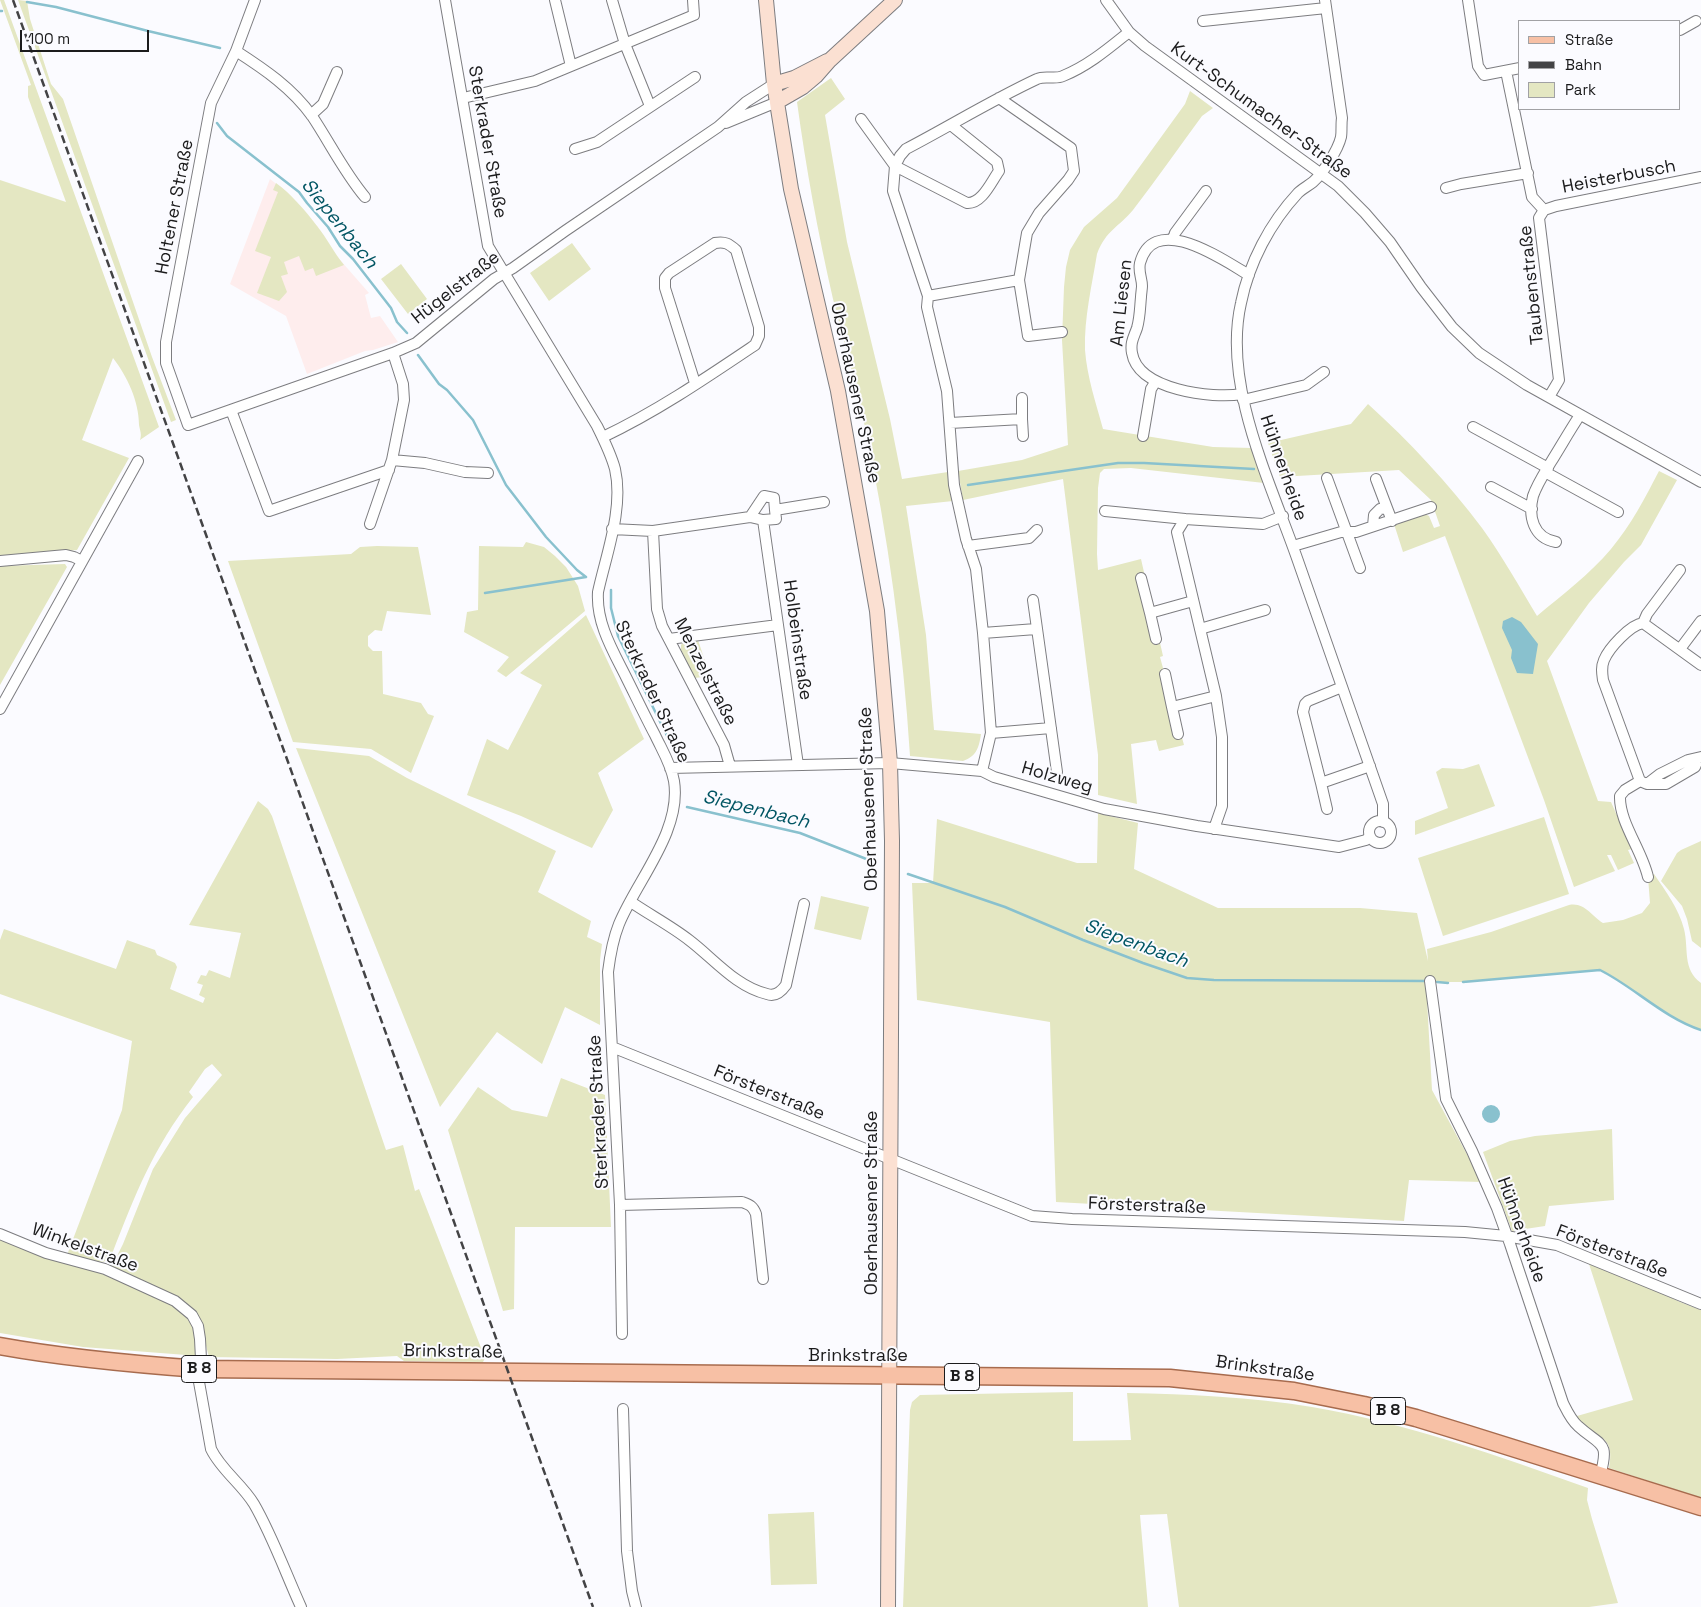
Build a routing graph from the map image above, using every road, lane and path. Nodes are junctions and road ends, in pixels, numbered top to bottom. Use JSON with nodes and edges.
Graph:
{"nodes":[{"id":1,"x":255,"y":0,"type":"edge"},
{"id":2,"x":445,"y":0,"type":"edge"},
{"id":3,"x":555,"y":0,"type":"edge"},
{"id":4,"x":612,"y":0,"type":"edge"},
{"id":5,"x":693,"y":0,"type":"edge"},
{"id":6,"x":766,"y":0,"type":"edge"},
{"id":7,"x":895,"y":0,"type":"edge"},
{"id":8,"x":1106,"y":0,"type":"edge"},
{"id":9,"x":1468,"y":0,"type":"edge"},
{"id":10,"x":1326,"y":4,"type":"edge"},
{"id":11,"x":1203,"y":21,"type":"dead end"},
{"id":12,"x":1696,"y":22,"type":"dead end"},
{"id":13,"x":1681,"y":30,"type":"edge"},
{"id":14,"x":1129,"y":32,"type":"junction"},
{"id":15,"x":625,"y":44,"type":"junction"},
{"id":16,"x":236,"y":51,"type":"junction"},
{"id":17,"x":830,"y":60,"type":"junction"},
{"id":18,"x":571,"y":66,"type":"junction"},
{"id":19,"x":1518,"y":68,"type":"edge"},
{"id":20,"x":1506,"y":71,"type":"junction"},
{"id":21,"x":337,"y":72,"type":"dead end"},
{"id":22,"x":695,"y":77,"type":"dead end"},
{"id":23,"x":774,"y":84,"type":"junction"},
{"id":24,"x":463,"y":98,"type":"junction"},
{"id":25,"x":999,"y":98,"type":"junction"},
{"id":26,"x":777,"y":102,"type":"junction"},
{"id":27,"x":650,"y":106,"type":"junction"},
{"id":28,"x":311,"y":115,"type":"junction"},
{"id":29,"x":861,"y":119,"type":"dead end"},
{"id":30,"x":951,"y":125,"type":"junction"},
{"id":31,"x":718,"y":127,"type":"junction"},
{"id":32,"x":575,"y":148,"type":"dead end"},
{"id":33,"x":895,"y":166,"type":"junction"},
{"id":34,"x":1320,"y":173,"type":"junction"},
{"id":35,"x":1528,"y":173,"type":"junction"},
{"id":36,"x":1701,"y":177,"type":"edge"},
{"id":37,"x":1446,"y":188,"type":"dead end"},
{"id":38,"x":1206,"y":191,"type":"dead end"},
{"id":39,"x":365,"y":197,"type":"dead end"},
{"id":40,"x":1544,"y":210,"type":"junction"},
{"id":41,"x":1174,"y":239,"type":"junction"},
{"id":42,"x":504,"y":273,"type":"junction"},
{"id":43,"x":1249,"y":275,"type":"junction"},
{"id":44,"x":1018,"y":280,"type":"junction"},
{"id":45,"x":928,"y":296,"type":"junction"},
{"id":46,"x":1062,"y":332,"type":"dead end"},
{"id":47,"x":393,"y":353,"type":"junction"},
{"id":48,"x":1324,"y":372,"type":"dead end"},
{"id":49,"x":1156,"y":381,"type":"junction"},
{"id":50,"x":695,"y":383,"type":"junction"},
{"id":51,"x":1242,"y":397,"type":"junction"},
{"id":52,"x":1549,"y":397,"type":"junction"},
{"id":53,"x":1022,"y":398,"type":"dead end"},
{"id":54,"x":232,"y":410,"type":"junction"},
{"id":55,"x":1580,"y":415,"type":"junction"},
{"id":56,"x":1022,"y":419,"type":"junction"},
{"id":57,"x":950,"y":423,"type":"junction"},
{"id":58,"x":188,"y":425,"type":"joint"},
{"id":59,"x":1473,"y":426,"type":"dead end"},
{"id":60,"x":1023,"y":436,"type":"dead end"},
{"id":61,"x":1143,"y":436,"type":"dead end"},
{"id":62,"x":603,"y":437,"type":"junction"},
{"id":63,"x":138,"y":461,"type":"dead end"},
{"id":64,"x":391,"y":465,"type":"junction"},
{"id":65,"x":1546,"y":470,"type":"junction"},
{"id":66,"x":488,"y":473,"type":"dead end"},
{"id":67,"x":1327,"y":478,"type":"dead end"},
{"id":68,"x":1376,"y":480,"type":"dead end"},
{"id":69,"x":1701,"y":482,"type":"edge"},
{"id":70,"x":1490,"y":487,"type":"dead end"},
{"id":71,"x":824,"y":502,"type":"dead end"},
{"id":72,"x":1431,"y":507,"type":"dead end"},
{"id":73,"x":1388,"y":508,"type":"junction"},
{"id":74,"x":1532,"y":509,"type":"junction"},
{"id":75,"x":775,"y":510,"type":"junction"},
{"id":76,"x":1105,"y":511,"type":"dead end"},
{"id":77,"x":1618,"y":512,"type":"dead end"},
{"id":78,"x":1283,"y":516,"type":"junction"},
{"id":79,"x":750,"y":517,"type":"junction"},
{"id":80,"x":1185,"y":519,"type":"junction"},
{"id":81,"x":763,"y":520,"type":"junction"},
{"id":82,"x":1392,"y":521,"type":"junction"},
{"id":83,"x":370,"y":524,"type":"dead end"},
{"id":84,"x":1373,"y":526,"type":"junction"},
{"id":85,"x":612,"y":529,"type":"junction"},
{"id":86,"x":1037,"y":530,"type":"dead end"},
{"id":87,"x":653,"y":531,"type":"junction"},
{"id":88,"x":1348,"y":532,"type":"junction"},
{"id":89,"x":1556,"y":542,"type":"dead end"},
{"id":90,"x":968,"y":546,"type":"junction"},
{"id":91,"x":1293,"y":546,"type":"junction"},
{"id":92,"x":0,"y":561,"type":"edge"},
{"id":93,"x":82,"y":561,"type":"junction"},
{"id":94,"x":1360,"y":568,"type":"dead end"},
{"id":95,"x":1680,"y":570,"type":"dead end"},
{"id":96,"x":1141,"y":578,"type":"dead end"},
{"id":97,"x":1033,"y":600,"type":"dead end"},
{"id":98,"x":1193,"y":600,"type":"junction"},
{"id":99,"x":1264,"y":610,"type":"dead end"},
{"id":100,"x":1150,"y":613,"type":"junction"},
{"id":101,"x":1701,"y":621,"type":"edge"},
{"id":102,"x":1643,"y":623,"type":"junction"},
{"id":103,"x":778,"y":625,"type":"junction"},
{"id":104,"x":1036,"y":629,"type":"junction"},
{"id":105,"x":1200,"y":630,"type":"junction"},
{"id":106,"x":983,"y":633,"type":"junction"},
{"id":107,"x":1156,"y":638,"type":"dead end"},
{"id":108,"x":669,"y":639,"type":"junction"},
{"id":109,"x":1680,"y":649,"type":"junction"},
{"id":110,"x":1701,"y":665,"type":"edge"},
{"id":111,"x":1165,"y":674,"type":"dead end"},
{"id":112,"x":1342,"y":687,"type":"junction"},
{"id":113,"x":1216,"y":696,"type":"junction"},
{"id":114,"x":1172,"y":707,"type":"junction"},
{"id":115,"x":0,"y":709,"type":"edge"},
{"id":116,"x":1051,"y":728,"type":"junction"},
{"id":117,"x":991,"y":733,"type":"junction"},
{"id":118,"x":1178,"y":734,"type":"dead end"},
{"id":119,"x":1700,"y":757,"type":"edge"},
{"id":120,"x":890,"y":763,"type":"junction"},
{"id":121,"x":798,"y":765,"type":"junction"},
{"id":122,"x":730,"y":766,"type":"junction"},
{"id":123,"x":1370,"y":766,"type":"junction"},
{"id":124,"x":670,"y":768,"type":"junction"},
{"id":125,"x":982,"y":771,"type":"junction"},
{"id":126,"x":1057,"y":772,"type":"dead end"},
{"id":127,"x":1321,"y":783,"type":"junction"},
{"id":128,"x":1643,"y":783,"type":"junction"},
{"id":129,"x":1327,"y":809,"type":"dead end"},
{"id":130,"x":1383,"y":822,"type":"junction"},
{"id":131,"x":1214,"y":829,"type":"junction"},
{"id":132,"x":1372,"y":838,"type":"junction"},
{"id":133,"x":1372,"y":852,"type":"dead end"},
{"id":134,"x":1648,"y":877,"type":"dead end"},
{"id":135,"x":631,"y":902,"type":"junction"},
{"id":136,"x":804,"y":904,"type":"dead end"},
{"id":137,"x":1430,"y":981,"type":"dead end"},
{"id":138,"x":612,"y":1047,"type":"junction"},
{"id":139,"x":891,"y":1159,"type":"junction"},
{"id":140,"x":620,"y":1206,"type":"junction"},
{"id":141,"x":0,"y":1234,"type":"edge"},
{"id":142,"x":1506,"y":1236,"type":"junction"},
{"id":143,"x":763,"y":1279,"type":"dead end"},
{"id":144,"x":1701,"y":1304,"type":"edge"},
{"id":145,"x":622,"y":1334,"type":"dead end"},
{"id":146,"x":0,"y":1346,"type":"edge"},
{"id":147,"x":200,"y":1369,"type":"junction"},
{"id":148,"x":890,"y":1376,"type":"junction"},
{"id":149,"x":623,"y":1409,"type":"dead end"},
{"id":150,"x":1600,"y":1476,"type":"junction"},
{"id":151,"x":1701,"y":1507,"type":"edge"},
{"id":152,"x":301,"y":1607,"type":"edge"},
{"id":153,"x":636,"y":1607,"type":"edge"},
{"id":154,"x":888,"y":1607,"type":"edge"}],
"edges":[{"from":1,"to":16,"type":"street","name":"Holtener Straße"},
{"from":2,"to":24,"type":"street","name":"Sterkrader Straße"},
{"from":3,"to":18,"type":"street"},
{"from":4,"to":15,"type":"street"},
{"from":5,"to":15,"type":"street"},
{"from":6,"to":23,"type":"main road","name":"Oberhausener Straße"},
{"from":7,"to":17,"type":"main road","name":"Hügelstraße"},
{"from":8,"to":14,"type":"street","name":"Kurt-Schumacher-Straße"},
{"from":9,"to":20,"type":"street"},
{"from":10,"to":11,"type":"street"},
{"from":10,"to":34,"type":"street","name":"Hühnerheide"},
{"from":12,"to":13,"type":"street"},
{"from":14,"to":25,"type":"street"},
{"from":14,"to":34,"type":"street","name":"Kurt-Schumacher-Straße"},
{"from":15,"to":18,"type":"street"},
{"from":15,"to":27,"type":"street"},
{"from":16,"to":28,"type":"street"},
{"from":16,"to":58,"type":"street","name":"Holtener Straße"},
{"from":17,"to":23,"type":"main road","name":"Hügelstraße"},
{"from":17,"to":26,"type":"main road","name":"Hügelstraße"},
{"from":18,"to":24,"type":"street"},
{"from":19,"to":20,"type":"street"},
{"from":20,"to":35,"type":"street","name":"Taubenstraße"},
{"from":21,"to":28,"type":"street"},
{"from":22,"to":27,"type":"street"},
{"from":23,"to":26,"type":"main road","name":"Oberhausener Straße"},
{"from":23,"to":31,"type":"street","name":"Hügelstraße"},
{"from":24,"to":42,"type":"street","name":"Sterkrader Straße"},
{"from":25,"to":30,"type":"street"},
{"from":25,"to":44,"type":"street"},
{"from":26,"to":31,"type":"street","name":"Hügelstraße"},
{"from":26,"to":120,"type":"main road","name":"Oberhausener Straße"},
{"from":27,"to":32,"type":"street"},
{"from":28,"to":39,"type":"street"},
{"from":29,"to":33,"type":"street"},
{"from":30,"to":33,"type":"street"},
{"from":30,"to":33,"type":"street"},
{"from":31,"to":42,"type":"street","name":"Hügelstraße"},
{"from":33,"to":45,"type":"street"},
{"from":34,"to":43,"type":"street","name":"Hühnerheide"},
{"from":34,"to":52,"type":"street","name":"Kurt-Schumacher-Straße"},
{"from":35,"to":37,"type":"street"},
{"from":35,"to":40,"type":"street","name":"Taubenstraße"},
{"from":36,"to":40,"type":"street","name":"Heisterbusch"},
{"from":38,"to":41,"type":"street"},
{"from":40,"to":52,"type":"street","name":"Taubenstraße"},
{"from":41,"to":43,"type":"street"},
{"from":41,"to":49,"type":"street","name":"Am Liesen"},
{"from":42,"to":47,"type":"street","name":"Hügelstraße"},
{"from":42,"to":62,"type":"street","name":"Sterkrader Straße"},
{"from":43,"to":51,"type":"street","name":"Hühnerheide"},
{"from":44,"to":45,"type":"street"},
{"from":44,"to":46,"type":"street"},
{"from":45,"to":57,"type":"street"},
{"from":47,"to":54,"type":"street","name":"Hügelstraße"},
{"from":47,"to":64,"type":"street"},
{"from":48,"to":51,"type":"street","name":"Hühnerheide"},
{"from":49,"to":51,"type":"street","name":"Am Liesen"},
{"from":49,"to":61,"type":"street"},
{"from":50,"to":50,"type":"street"},
{"from":50,"to":62,"type":"street"},
{"from":51,"to":78,"type":"street","name":"Hühnerheide"},
{"from":52,"to":55,"type":"street","name":"Kurt-Schumacher-Straße"},
{"from":53,"to":56,"type":"street"},
{"from":54,"to":58,"type":"street","name":"Hügelstraße"},
{"from":54,"to":64,"type":"street"},
{"from":55,"to":65,"type":"street"},
{"from":55,"to":69,"type":"street","name":"Kurt-Schumacher-Straße"},
{"from":56,"to":57,"type":"street"},
{"from":56,"to":60,"type":"street"},
{"from":57,"to":90,"type":"street"},
{"from":59,"to":65,"type":"street"},
{"from":62,"to":85,"type":"street","name":"Sterkrader Straße"},
{"from":63,"to":93,"type":"street"},
{"from":64,"to":66,"type":"street"},
{"from":64,"to":83,"type":"street"},
{"from":65,"to":74,"type":"street"},
{"from":65,"to":77,"type":"street"},
{"from":67,"to":88,"type":"street"},
{"from":68,"to":73,"type":"street"},
{"from":70,"to":74,"type":"street"},
{"from":71,"to":75,"type":"street"},
{"from":72,"to":82,"type":"street","name":"Hühnerheide"},
{"from":73,"to":82,"type":"street"},
{"from":73,"to":84,"type":"street"},
{"from":74,"to":89,"type":"street"},
{"from":75,"to":79,"type":"street"},
{"from":75,"to":81,"type":"street"},
{"from":76,"to":80,"type":"street"},
{"from":78,"to":80,"type":"street"},
{"from":78,"to":91,"type":"street","name":"Hühnerheide"},
{"from":79,"to":81,"type":"street"},
{"from":79,"to":87,"type":"street"},
{"from":80,"to":98,"type":"street"},
{"from":81,"to":103,"type":"street","name":"Holbeinstraße"},
{"from":82,"to":84,"type":"street","name":"Hühnerheide"},
{"from":84,"to":88,"type":"street","name":"Hühnerheide"},
{"from":85,"to":87,"type":"street"},
{"from":85,"to":124,"type":"street","name":"Sterkrader Straße"},
{"from":86,"to":90,"type":"street"},
{"from":87,"to":108,"type":"street","name":"Menzelstraße"},
{"from":88,"to":91,"type":"street","name":"Hühnerheide"},
{"from":88,"to":94,"type":"street"},
{"from":90,"to":106,"type":"street"},
{"from":91,"to":112,"type":"street","name":"Hühnerheide"},
{"from":92,"to":93,"type":"street"},
{"from":93,"to":115,"type":"street"},
{"from":95,"to":102,"type":"street"},
{"from":96,"to":100,"type":"street"},
{"from":97,"to":104,"type":"street"},
{"from":98,"to":100,"type":"street"},
{"from":98,"to":105,"type":"street"},
{"from":99,"to":105,"type":"street"},
{"from":100,"to":107,"type":"street"},
{"from":101,"to":109,"type":"street"},
{"from":102,"to":109,"type":"street"},
{"from":102,"to":128,"type":"street"},
{"from":103,"to":108,"type":"street"},
{"from":103,"to":121,"type":"street","name":"Holbeinstraße"},
{"from":104,"to":106,"type":"street"},
{"from":104,"to":116,"type":"street"},
{"from":105,"to":113,"type":"street"},
{"from":106,"to":117,"type":"street"},
{"from":108,"to":122,"type":"street","name":"Menzelstraße"},
{"from":109,"to":110,"type":"street"},
{"from":111,"to":114,"type":"street"},
{"from":112,"to":123,"type":"street","name":"Hühnerheide"},
{"from":112,"to":127,"type":"street"},
{"from":113,"to":114,"type":"street"},
{"from":113,"to":131,"type":"street"},
{"from":114,"to":118,"type":"street"},
{"from":116,"to":117,"type":"street"},
{"from":116,"to":126,"type":"street"},
{"from":117,"to":125,"type":"street"},
{"from":119,"to":128,"type":"street"},
{"from":120,"to":121,"type":"street","name":"Holzweg"},
{"from":120,"to":125,"type":"street","name":"Holzweg"},
{"from":120,"to":139,"type":"main road","name":"Oberhausener Straße"},
{"from":121,"to":122,"type":"street","name":"Holzweg"},
{"from":122,"to":124,"type":"street","name":"Holzweg"},
{"from":123,"to":127,"type":"street"},
{"from":123,"to":130,"type":"street","name":"Hühnerheide"},
{"from":124,"to":135,"type":"street","name":"Sterkrader Straße"},
{"from":125,"to":131,"type":"street","name":"Holzweg"},
{"from":127,"to":129,"type":"street"},
{"from":128,"to":134,"type":"street"},
{"from":130,"to":132,"type":"street"},
{"from":130,"to":132,"type":"street","name":"Hühnerheide"},
{"from":131,"to":132,"type":"street","name":"Holzweg"},
{"from":132,"to":133,"type":"street"},
{"from":135,"to":136,"type":"street"},
{"from":135,"to":138,"type":"street","name":"Sterkrader Straße"},
{"from":137,"to":142,"type":"street","name":"Hühnerheide"},
{"from":138,"to":139,"type":"street","name":"Försterstraße"},
{"from":138,"to":140,"type":"street","name":"Sterkrader Straße"},
{"from":139,"to":142,"type":"street","name":"Försterstraße"},
{"from":139,"to":148,"type":"main road","name":"Oberhausener Straße"},
{"from":140,"to":143,"type":"street"},
{"from":140,"to":145,"type":"street","name":"Sterkrader Straße"},
{"from":141,"to":147,"type":"street","name":"Winkelstraße"},
{"from":142,"to":144,"type":"street","name":"Försterstraße"},
{"from":142,"to":150,"type":"street","name":"Hühnerheide"},
{"from":146,"to":147,"type":"main road","name":"Brinkstraße","number":"B 8"},
{"from":147,"to":148,"type":"main road","name":"Brinkstraße","number":"B 8"},
{"from":147,"to":152,"type":"street","name":"Winkelstraße"},
{"from":148,"to":150,"type":"main road","name":"Brinkstraße","number":"B 8"},
{"from":148,"to":154,"type":"main road","name":"Oberhausener Straße"},
{"from":149,"to":153,"type":"street"},
{"from":150,"to":151,"type":"main road","name":"Brinkstraße","number":"B 8"}]}
